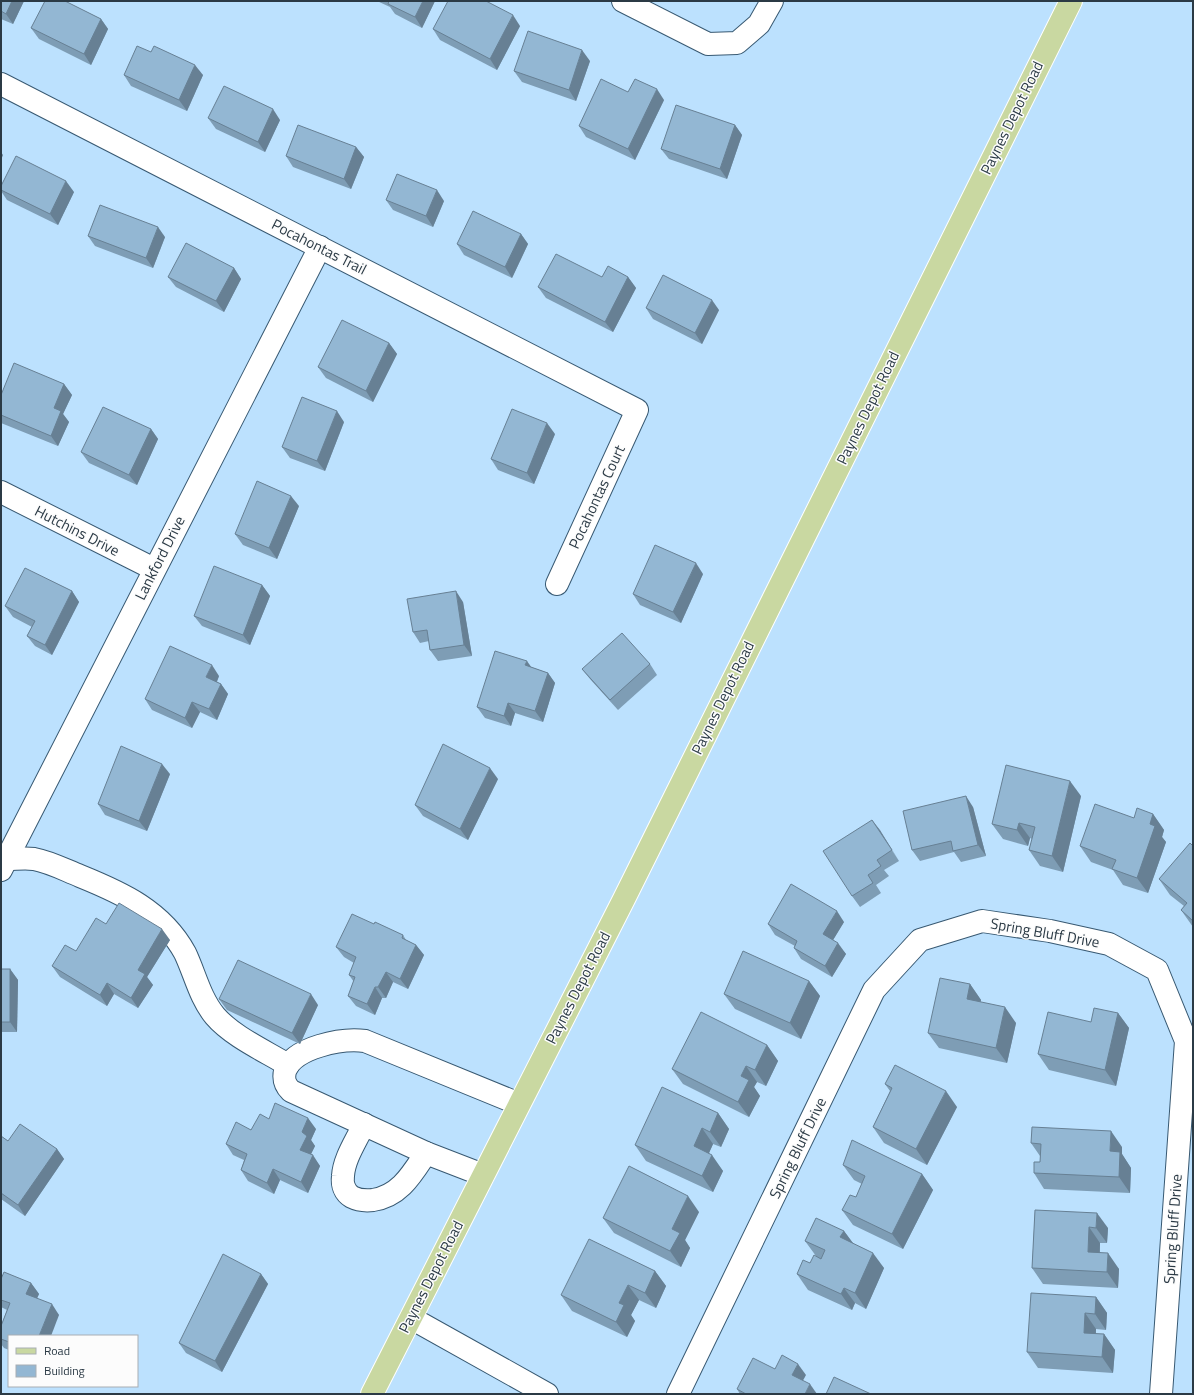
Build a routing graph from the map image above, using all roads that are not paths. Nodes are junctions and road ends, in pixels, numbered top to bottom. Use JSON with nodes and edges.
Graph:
{"nodes":[{"id":1,"x":624,"y":1,"type":"edge"},
{"id":2,"x":772,"y":1,"type":"edge"},
{"id":3,"x":1071,"y":1,"type":"edge"},
{"id":4,"x":1,"y":84,"type":"edge"},
{"id":5,"x":320,"y":247,"type":"junction"},
{"id":6,"x":638,"y":410,"type":"joint"},
{"id":7,"x":1,"y":492,"type":"edge"},
{"id":8,"x":154,"y":569,"type":"junction"},
{"id":9,"x":557,"y":584,"type":"dead end"},
{"id":10,"x":4,"y":864,"type":"edge"},
{"id":11,"x":288,"y":1064,"type":"junction"},
{"id":12,"x":519,"y":1104,"type":"junction"},
{"id":13,"x":364,"y":1124,"type":"junction"},
{"id":14,"x":426,"y":1153,"type":"junction"},
{"id":15,"x":483,"y":1175,"type":"junction"},
{"id":16,"x":410,"y":1318,"type":"junction"},
{"id":17,"x":372,"y":1394,"type":"edge"},
{"id":18,"x":547,"y":1394,"type":"edge"},
{"id":19,"x":678,"y":1394,"type":"edge"},
{"id":20,"x":1161,"y":1394,"type":"edge"}],
"edges":[{"from":1,"to":2,"type":"street"},
{"from":3,"to":12,"type":"main road","name":"Paynes Depot Road"},
{"from":4,"to":5,"type":"street","name":"Pocahontas Trail"},
{"from":5,"to":6,"type":"street","name":"Pocahontas Trail"},
{"from":5,"to":8,"type":"street","name":"Lankford Drive"},
{"from":6,"to":9,"type":"street","name":"Pocahontas Court"},
{"from":7,"to":8,"type":"street","name":"Hutchins Drive"},
{"from":8,"to":10,"type":"street","name":"Lankford Drive"},
{"from":10,"to":11,"type":"street"},
{"from":11,"to":12,"type":"street"},
{"from":11,"to":13,"type":"street"},
{"from":12,"to":15,"type":"main road","name":"Paynes Depot Road"},
{"from":13,"to":14,"type":"street"},
{"from":13,"to":14,"type":"street"},
{"from":14,"to":15,"type":"street"},
{"from":15,"to":16,"type":"main road","name":"Paynes Depot Road"},
{"from":16,"to":17,"type":"main road","name":"Paynes Depot Road"},
{"from":16,"to":18,"type":"street"},
{"from":19,"to":20,"type":"street","name":"Spring Bluff Drive"}]}
